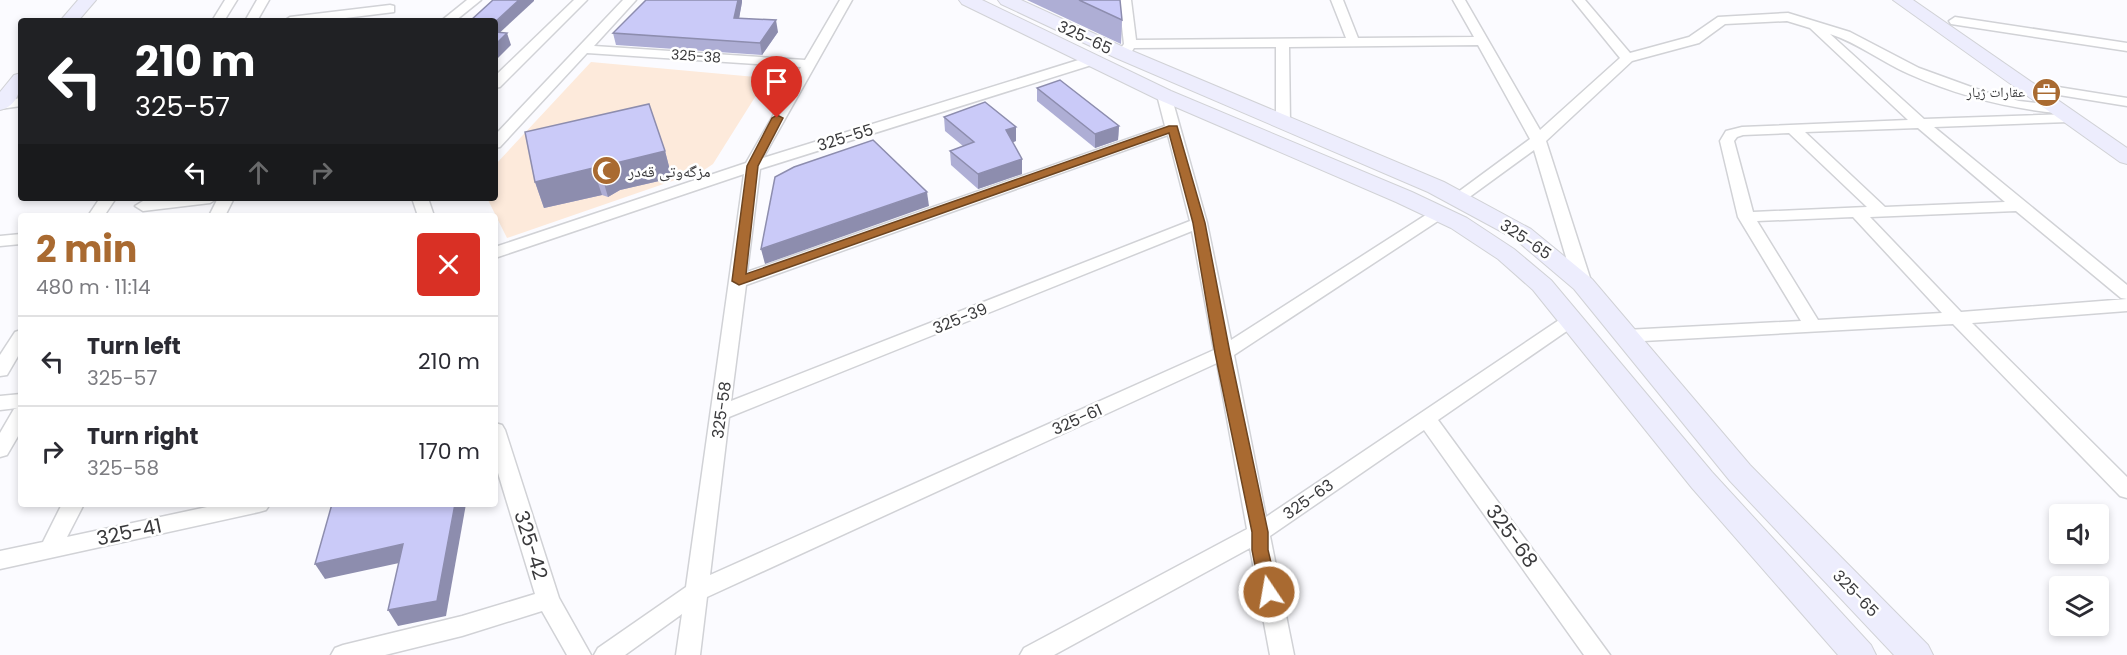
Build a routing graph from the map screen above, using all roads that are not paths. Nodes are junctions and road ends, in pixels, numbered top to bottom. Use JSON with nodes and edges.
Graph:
{"nodes":[{"id":1,"x":90,"y":0,"type":"edge"},
{"id":2,"x":231,"y":0,"type":"edge"},
{"id":3,"x":263,"y":0,"type":"edge"},
{"id":4,"x":475,"y":0,"type":"edge"},
{"id":5,"x":581,"y":0,"type":"edge"},
{"id":6,"x":630,"y":0,"type":"edge"},
{"id":7,"x":846,"y":0,"type":"edge"},
{"id":8,"x":968,"y":0,"type":"edge"},
{"id":9,"x":1007,"y":0,"type":"edge"},
{"id":10,"x":1125,"y":0,"type":"edge"},
{"id":11,"x":1337,"y":0,"type":"edge"},
{"id":12,"x":1459,"y":0,"type":"edge"},
{"id":13,"x":1579,"y":0,"type":"edge"},
{"id":14,"x":1902,"y":0,"type":"edge"},
{"id":15,"x":1924,"y":0,"type":"edge"},
{"id":16,"x":389,"y":10,"type":"edge"},
{"id":17,"x":72,"y":18,"type":"edge"},
{"id":18,"x":220,"y":18,"type":"edge"},
{"id":19,"x":253,"y":18,"type":"edge"},
{"id":20,"x":317,"y":18,"type":"edge"},
{"id":21,"x":451,"y":18,"type":"edge"},
{"id":22,"x":1955,"y":21,"type":"junction"},
{"id":23,"x":1053,"y":22,"type":"junction"},
{"id":24,"x":1811,"y":23,"type":"junction"},
{"id":25,"x":1031,"y":32,"type":"junction"},
{"id":26,"x":1482,"y":41,"type":"junction"},
{"id":27,"x":1282,"y":43,"type":"junction"},
{"id":28,"x":1354,"y":43,"type":"junction"},
{"id":29,"x":2127,"y":47,"type":"edge"},
{"id":30,"x":584,"y":49,"type":"junction"},
{"id":31,"x":1126,"y":49,"type":"junction"},
{"id":32,"x":1998,"y":50,"type":"junction"},
{"id":33,"x":1974,"y":51,"type":"junction"},
{"id":34,"x":1627,"y":58,"type":"junction"},
{"id":35,"x":1093,"y":60,"type":"junction"},
{"id":36,"x":808,"y":64,"type":"junction"},
{"id":37,"x":498,"y":81,"type":"edge"},
{"id":38,"x":18,"y":83,"type":"edge"},
{"id":39,"x":1164,"y":94,"type":"junction"},
{"id":40,"x":18,"y":102,"type":"edge"},
{"id":41,"x":2127,"y":102,"type":"edge"},
{"id":42,"x":0,"y":104,"type":"edge"},
{"id":43,"x":2061,"y":106,"type":"junction"},
{"id":44,"x":1283,"y":124,"type":"junction"},
{"id":45,"x":1922,"y":125,"type":"junction"},
{"id":46,"x":1173,"y":128,"type":"junction"},
{"id":47,"x":1793,"y":128,"type":"junction"},
{"id":48,"x":2127,"y":138,"type":"edge"},
{"id":49,"x":1538,"y":140,"type":"junction"},
{"id":50,"x":498,"y":141,"type":"edge"},
{"id":51,"x":2127,"y":158,"type":"edge"},
{"id":52,"x":753,"y":166,"type":"junction"},
{"id":53,"x":1458,"y":198,"type":"junction"},
{"id":54,"x":187,"y":201,"type":"edge"},
{"id":55,"x":2021,"y":206,"type":"junction"},
{"id":56,"x":142,"y":207,"type":"edge"},
{"id":57,"x":1881,"y":212,"type":"junction"},
{"id":58,"x":1858,"y":213,"type":"junction"},
{"id":59,"x":1438,"y":214,"type":"junction"},
{"id":60,"x":1746,"y":218,"type":"junction"},
{"id":61,"x":1199,"y":223,"type":"junction"},
{"id":62,"x":18,"y":239,"type":"edge"},
{"id":63,"x":0,"y":241,"type":"edge"},
{"id":64,"x":498,"y":252,"type":"edge"},
{"id":65,"x":739,"y":281,"type":"junction"},
{"id":66,"x":1584,"y":284,"type":"junction"},
{"id":67,"x":2127,"y":294,"type":"edge"},
{"id":68,"x":2127,"y":305,"type":"edge"},
{"id":69,"x":1957,"y":318,"type":"junction"},
{"id":70,"x":1570,"y":321,"type":"junction"},
{"id":71,"x":1813,"y":326,"type":"junction"},
{"id":72,"x":1625,"y":336,"type":"junction"},
{"id":73,"x":18,"y":341,"type":"edge"},
{"id":74,"x":1222,"y":353,"type":"junction"},
{"id":75,"x":0,"y":370,"type":"edge"},
{"id":76,"x":18,"y":401,"type":"edge"},
{"id":77,"x":0,"y":403,"type":"edge"},
{"id":78,"x":721,"y":414,"type":"junction"},
{"id":79,"x":1426,"y":418,"type":"junction"},
{"id":80,"x":18,"y":419,"type":"edge"},
{"id":81,"x":0,"y":450,"type":"edge"},
{"id":82,"x":498,"y":452,"type":"edge"},
{"id":83,"x":1740,"y":473,"type":"junction"},
{"id":84,"x":1702,"y":480,"type":"junction"},
{"id":85,"x":2127,"y":490,"type":"edge"},
{"id":86,"x":72,"y":507,"type":"edge"},
{"id":87,"x":245,"y":507,"type":"edge"},
{"id":88,"x":1260,"y":532,"type":"junction"},
{"id":89,"x":51,"y":549,"type":"junction"},
{"id":90,"x":0,"y":560,"type":"edge"},
{"id":91,"x":697,"y":591,"type":"junction"},
{"id":92,"x":548,"y":600,"type":"junction"},
{"id":93,"x":343,"y":655,"type":"edge"},
{"id":94,"x":579,"y":655,"type":"edge"},
{"id":95,"x":606,"y":655,"type":"edge"},
{"id":96,"x":688,"y":655,"type":"edge"},
{"id":97,"x":1032,"y":655,"type":"edge"},
{"id":98,"x":1282,"y":655,"type":"edge"},
{"id":99,"x":1598,"y":655,"type":"edge"},
{"id":100,"x":1859,"y":655,"type":"edge"},
{"id":101,"x":1916,"y":655,"type":"edge"}],
"edges":[{"from":1,"to":17,"type":"street"},
{"from":2,"to":18,"type":"street"},
{"from":3,"to":19,"type":"street"},
{"from":4,"to":21,"type":"street"},
{"from":5,"to":37,"type":"street"},
{"from":6,"to":30,"type":"street"},
{"from":7,"to":36,"type":"street"},
{"from":8,"to":25,"type":"street","name":"325-65"},
{"from":9,"to":23,"type":"street","name":"325-65"},
{"from":10,"to":31,"type":"street"},
{"from":11,"to":28,"type":"street"},
{"from":12,"to":26,"type":"street"},
{"from":13,"to":34,"type":"street"},
{"from":14,"to":33,"type":"street"},
{"from":15,"to":22,"type":"street"},
{"from":16,"to":20,"type":"street"},
{"from":22,"to":29,"type":"street"},
{"from":22,"to":32,"type":"street"},
{"from":23,"to":25,"type":"street"},
{"from":23,"to":31,"type":"street","name":"325-65"},
{"from":24,"to":34,"type":"street"},
{"from":24,"to":43,"type":"street"},
{"from":24,"to":45,"type":"street"},
{"from":25,"to":35,"type":"street","name":"325-65"},
{"from":26,"to":28,"type":"street"},
{"from":26,"to":49,"type":"street"},
{"from":27,"to":28,"type":"street"},
{"from":27,"to":31,"type":"street"},
{"from":27,"to":44,"type":"street"},
{"from":30,"to":36,"type":"street","name":"325-38"},
{"from":30,"to":50,"type":"street"},
{"from":31,"to":44,"type":"street","name":"325-65"},
{"from":32,"to":33,"type":"street"},
{"from":32,"to":43,"type":"street"},
{"from":33,"to":43,"type":"street"},
{"from":34,"to":49,"type":"street"},
{"from":35,"to":39,"type":"street","name":"325-65"},
{"from":35,"to":52,"type":"street","name":"325-55"},
{"from":36,"to":52,"type":"street"},
{"from":38,"to":42,"type":"street"},
{"from":39,"to":46,"type":"street"},
{"from":39,"to":59,"type":"street","name":"325-65"},
{"from":40,"to":42,"type":"street"},
{"from":41,"to":43,"type":"street"},
{"from":43,"to":45,"type":"street"},
{"from":43,"to":48,"type":"street"},
{"from":43,"to":51,"type":"street"},
{"from":44,"to":53,"type":"street","name":"325-65"},
{"from":45,"to":47,"type":"street"},
{"from":45,"to":55,"type":"street"},
{"from":46,"to":61,"type":"street"},
{"from":46,"to":65,"type":"street"},
{"from":47,"to":57,"type":"street"},
{"from":47,"to":60,"type":"street"},
{"from":49,"to":53,"type":"street"},
{"from":49,"to":66,"type":"street"},
{"from":52,"to":64,"type":"street","name":"325-55"},
{"from":52,"to":65,"type":"street","name":"325-58"},
{"from":53,"to":66,"type":"street","name":"325-65"},
{"from":54,"to":56,"type":"street"},
{"from":55,"to":57,"type":"street"},
{"from":55,"to":67,"type":"street"},
{"from":57,"to":58,"type":"street"},
{"from":58,"to":60,"type":"street"},
{"from":58,"to":69,"type":"street"},
{"from":59,"to":70,"type":"street","name":"325-65"},
{"from":59,"to":74,"type":"street","name":"325-61"},
{"from":60,"to":71,"type":"street"},
{"from":61,"to":74,"type":"street"},
{"from":61,"to":78,"type":"street","name":"325-39"},
{"from":62,"to":63,"type":"street"},
{"from":65,"to":78,"type":"street","name":"325-58"},
{"from":66,"to":72,"type":"street","name":"325-65"},
{"from":68,"to":69,"type":"street"},
{"from":69,"to":71,"type":"street"},
{"from":69,"to":85,"type":"street"},
{"from":70,"to":79,"type":"street","name":"325-63"},
{"from":70,"to":84,"type":"street","name":"325-65"},
{"from":71,"to":72,"type":"street"},
{"from":72,"to":83,"type":"street","name":"325-65"},
{"from":73,"to":75,"type":"street"},
{"from":74,"to":88,"type":"street"},
{"from":74,"to":91,"type":"street","name":"325-61"},
{"from":76,"to":77,"type":"street"},
{"from":78,"to":91,"type":"street","name":"325-58"},
{"from":79,"to":88,"type":"street","name":"325-63"},
{"from":79,"to":99,"type":"street","name":"325-68"},
{"from":80,"to":81,"type":"street"},
{"from":82,"to":92,"type":"street","name":"325-42"},
{"from":83,"to":84,"type":"street"},
{"from":83,"to":101,"type":"street","name":"325-65"},
{"from":84,"to":100,"type":"street","name":"325-65"},
{"from":86,"to":89,"type":"street"},
{"from":87,"to":89,"type":"street","name":"325-41"},
{"from":88,"to":97,"type":"street","name":"325-63"},
{"from":88,"to":98,"type":"street"},
{"from":89,"to":90,"type":"street","name":"325-41"},
{"from":91,"to":95,"type":"street","name":"325-61"},
{"from":91,"to":96,"type":"street","name":"325-58"},
{"from":92,"to":93,"type":"street"},
{"from":92,"to":94,"type":"street","name":"325-42"}]}
